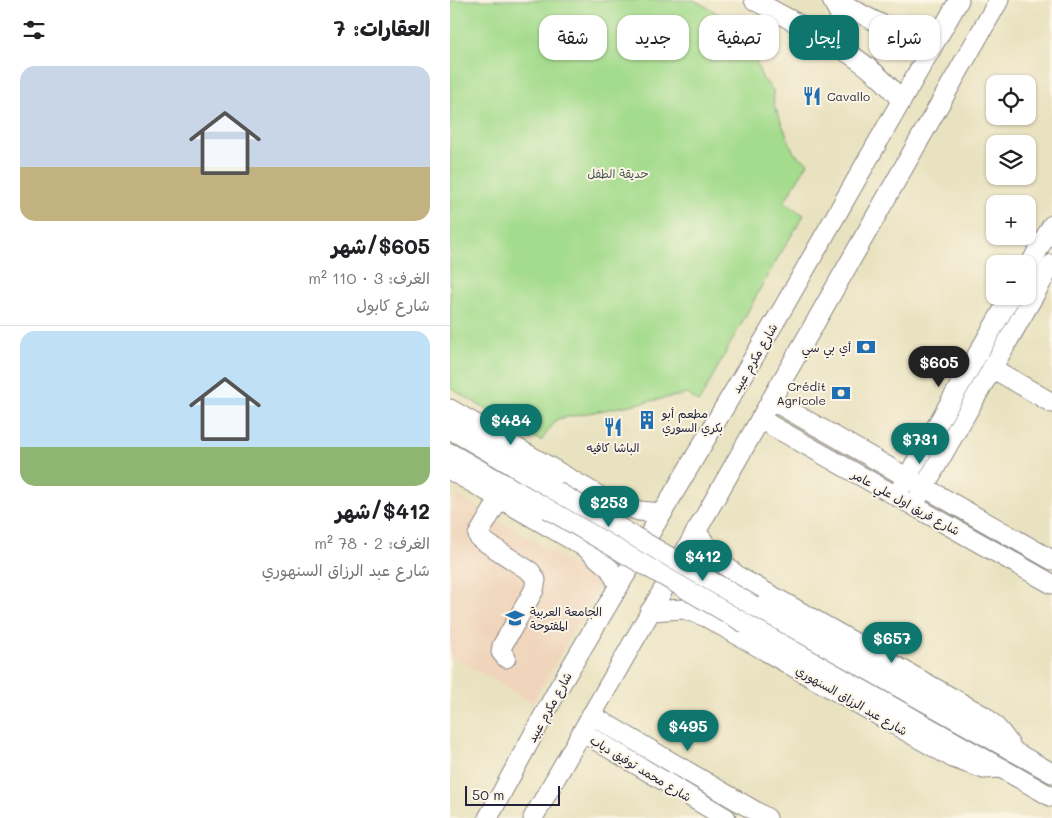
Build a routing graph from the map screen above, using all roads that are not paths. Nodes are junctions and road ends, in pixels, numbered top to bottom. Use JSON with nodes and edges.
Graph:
{"nodes":[{"id":1,"x":754,"y":0,"type":"edge"},
{"id":2,"x":834,"y":0,"type":"edge"},
{"id":3,"x":958,"y":0,"type":"edge"},
{"id":4,"x":999,"y":0,"type":"edge"},
{"id":5,"x":840,"y":15,"type":"edge"},
{"id":6,"x":789,"y":20,"type":"edge"},
{"id":7,"x":944,"y":25,"type":"junction"},
{"id":8,"x":857,"y":60,"type":"edge"},
{"id":9,"x":901,"y":101,"type":"junction"},
{"id":10,"x":1049,"y":237,"type":"edge"},
{"id":11,"x":1036,"y":256,"type":"edge"},
{"id":12,"x":1052,"y":264,"type":"edge"},
{"id":13,"x":1006,"y":305,"type":"edge"},
{"id":14,"x":992,"y":368,"type":"junction"},
{"id":15,"x":771,"y":400,"type":"junction"},
{"id":16,"x":1052,"y":403,"type":"edge"},
{"id":17,"x":450,"y":409,"type":"edge"},
{"id":18,"x":760,"y":419,"type":"junction"},
{"id":19,"x":450,"y":429,"type":"edge"},
{"id":20,"x":450,"y":453,"type":"edge"},
{"id":21,"x":450,"y":470,"type":"edge"},
{"id":22,"x":908,"y":477,"type":"junction"},
{"id":23,"x":924,"y":486,"type":"junction"},
{"id":24,"x":593,"y":492,"type":"junction"},
{"id":25,"x":897,"y":496,"type":"junction"},
{"id":26,"x":500,"y":498,"type":"junction"},
{"id":27,"x":913,"y":505,"type":"junction"},
{"id":28,"x":663,"y":513,"type":"junction"},
{"id":29,"x":696,"y":531,"type":"junction"},
{"id":30,"x":572,"y":538,"type":"junction"},
{"id":31,"x":1052,"y":560,"type":"edge"},
{"id":32,"x":739,"y":577,"type":"junction"},
{"id":33,"x":1052,"y":584,"type":"edge"},
{"id":34,"x":619,"y":586,"type":"junction"},
{"id":35,"x":650,"y":611,"type":"junction"},
{"id":36,"x":714,"y":621,"type":"junction"},
{"id":37,"x":506,"y":658,"type":"dead end"},
{"id":38,"x":592,"y":715,"type":"junction"},
{"id":39,"x":582,"y":732,"type":"junction"},
{"id":40,"x":1014,"y":752,"type":"junction"},
{"id":41,"x":1002,"y":768,"type":"junction"},
{"id":42,"x":1052,"y":773,"type":"edge"},
{"id":43,"x":726,"y":794,"type":"junction"},
{"id":44,"x":1052,"y":797,"type":"edge"},
{"id":45,"x":739,"y":811,"type":"edge"},
{"id":46,"x":718,"y":816,"type":"edge"},
{"id":47,"x":488,"y":818,"type":"edge"},
{"id":48,"x":533,"y":818,"type":"edge"},
{"id":49,"x":767,"y":818,"type":"edge"}],
"edges":[{"from":1,"to":6,"type":"street"},
{"from":2,"to":5,"type":"street"},
{"from":2,"to":7,"type":"street"},
{"from":3,"to":7,"type":"street","name":"شارع مكرم عبيد"},
{"from":4,"to":15,"type":"street"},
{"from":7,"to":9,"type":"street","name":"شارع مكرم عبيد"},
{"from":8,"to":9,"type":"street"},
{"from":9,"to":28,"type":"street","name":"شارع مكرم عبيد"},
{"from":10,"to":11,"type":"street"},
{"from":12,"to":14,"type":"street"},
{"from":13,"to":22,"type":"street"},
{"from":14,"to":16,"type":"street"},
{"from":14,"to":23,"type":"street"},
{"from":15,"to":18,"type":"street"},
{"from":15,"to":22,"type":"street","name":"شارع فريق اول علي عامر"},
{"from":17,"to":24,"type":"street"},
{"from":18,"to":25,"type":"street","name":"شارع فريق اول علي عامر"},
{"from":18,"to":29,"type":"street"},
{"from":19,"to":40,"type":"street","bridge":true},
{"from":20,"to":41,"type":"street","bridge":true},
{"from":21,"to":26,"type":"street"},
{"from":22,"to":23,"type":"street","name":"شارع فريق اول علي عامر"},
{"from":22,"to":25,"type":"street"},
{"from":23,"to":27,"type":"street"},
{"from":23,"to":31,"type":"street","name":"شارع فريق اول علي عامر"},
{"from":24,"to":28,"type":"street"},
{"from":24,"to":30,"type":"street"},
{"from":25,"to":27,"type":"street","name":"شارع فريق اول علي عامر"},
{"from":26,"to":30,"type":"street"},
{"from":26,"to":37,"type":"street"},
{"from":27,"to":33,"type":"street","name":"شارع فريق اول علي عامر"},
{"from":28,"to":34,"type":"street","name":"شارع مكرم عبيد"},
{"from":29,"to":32,"type":"street"},
{"from":29,"to":35,"type":"street"},
{"from":30,"to":34,"type":"street"},
{"from":32,"to":36,"type":"street"},
{"from":32,"to":40,"type":"street"},
{"from":34,"to":47,"type":"street","name":"شارع مكرم عبيد"},
{"from":35,"to":36,"type":"street","name":"شارع عبد الرزاق السنهوري"},
{"from":35,"to":38,"type":"street"},
{"from":36,"to":41,"type":"street","name":"شارع عبد الرزاق السنهوري"},
{"from":38,"to":39,"type":"street"},
{"from":38,"to":43,"type":"street","name":"شارع محمد توفيق دياب"},
{"from":39,"to":46,"type":"street","name":"شارع محمد توفيق دياب"},
{"from":39,"to":48,"type":"street"},
{"from":40,"to":42,"type":"street"},
{"from":41,"to":44,"type":"street","name":"شارع عبد الرزاق السنهوري"},
{"from":43,"to":45,"type":"street","name":"شارع محمد توفيق دياب"},
{"from":43,"to":46,"type":"street"},
{"from":45,"to":49,"type":"street","name":"شارع محمد توفيق دياب"}]}
